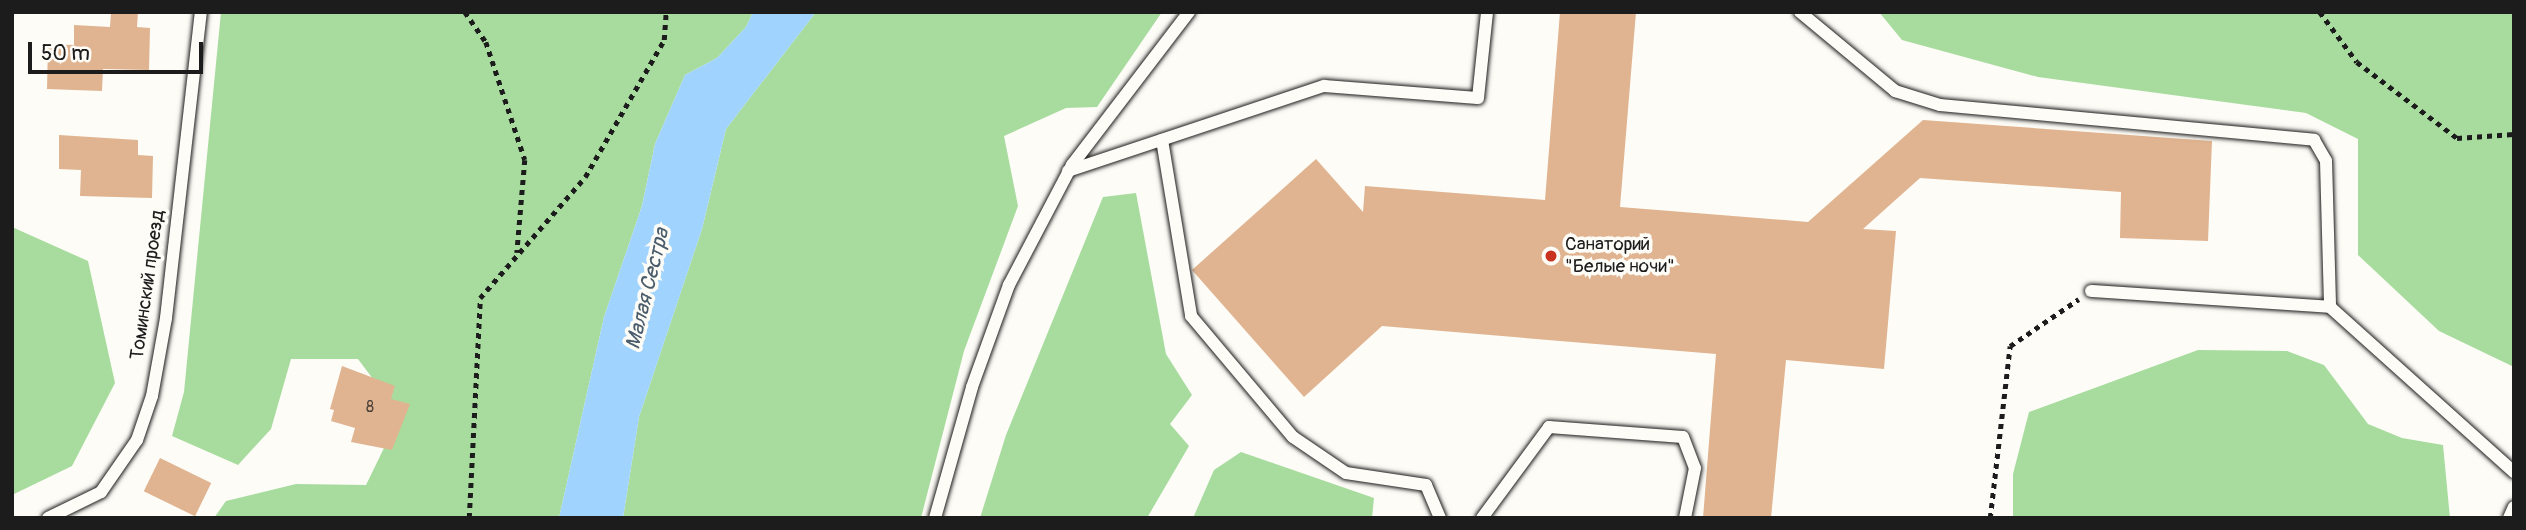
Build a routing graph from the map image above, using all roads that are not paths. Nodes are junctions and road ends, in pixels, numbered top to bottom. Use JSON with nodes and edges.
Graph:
{"nodes":[{"id":1,"x":201,"y":12,"type":"edge"},
{"id":2,"x":1189,"y":12,"type":"edge"},
{"id":3,"x":1487,"y":12,"type":"edge"},
{"id":4,"x":1800,"y":12,"type":"edge"},
{"id":5,"x":1162,"y":140,"type":"junction"},
{"id":6,"x":1068,"y":171,"type":"junction"},
{"id":7,"x":2091,"y":291,"type":"road end"},
{"id":8,"x":2330,"y":307,"type":"junction"},
{"id":9,"x":2514,"y":472,"type":"edge"},
{"id":10,"x":2514,"y":507,"type":"edge"},
{"id":11,"x":48,"y":518,"type":"edge"},
{"id":12,"x":935,"y":518,"type":"edge"},
{"id":13,"x":1440,"y":518,"type":"edge"},
{"id":14,"x":1482,"y":518,"type":"edge"},
{"id":15,"x":1685,"y":518,"type":"edge"},
{"id":16,"x":2509,"y":518,"type":"edge"}],
"edges":[{"from":1,"to":11,"type":"lane","name":"Томинский проезд"},
{"from":2,"to":6,"type":"lane"},
{"from":3,"to":5,"type":"lane"},
{"from":4,"to":8,"type":"lane"},
{"from":5,"to":6,"type":"lane"},
{"from":5,"to":13,"type":"lane"},
{"from":6,"to":12,"type":"lane"},
{"from":7,"to":8,"type":"lane"},
{"from":8,"to":9,"type":"lane"},
{"from":10,"to":16,"type":"lane"},
{"from":14,"to":15,"type":"lane"}]}
